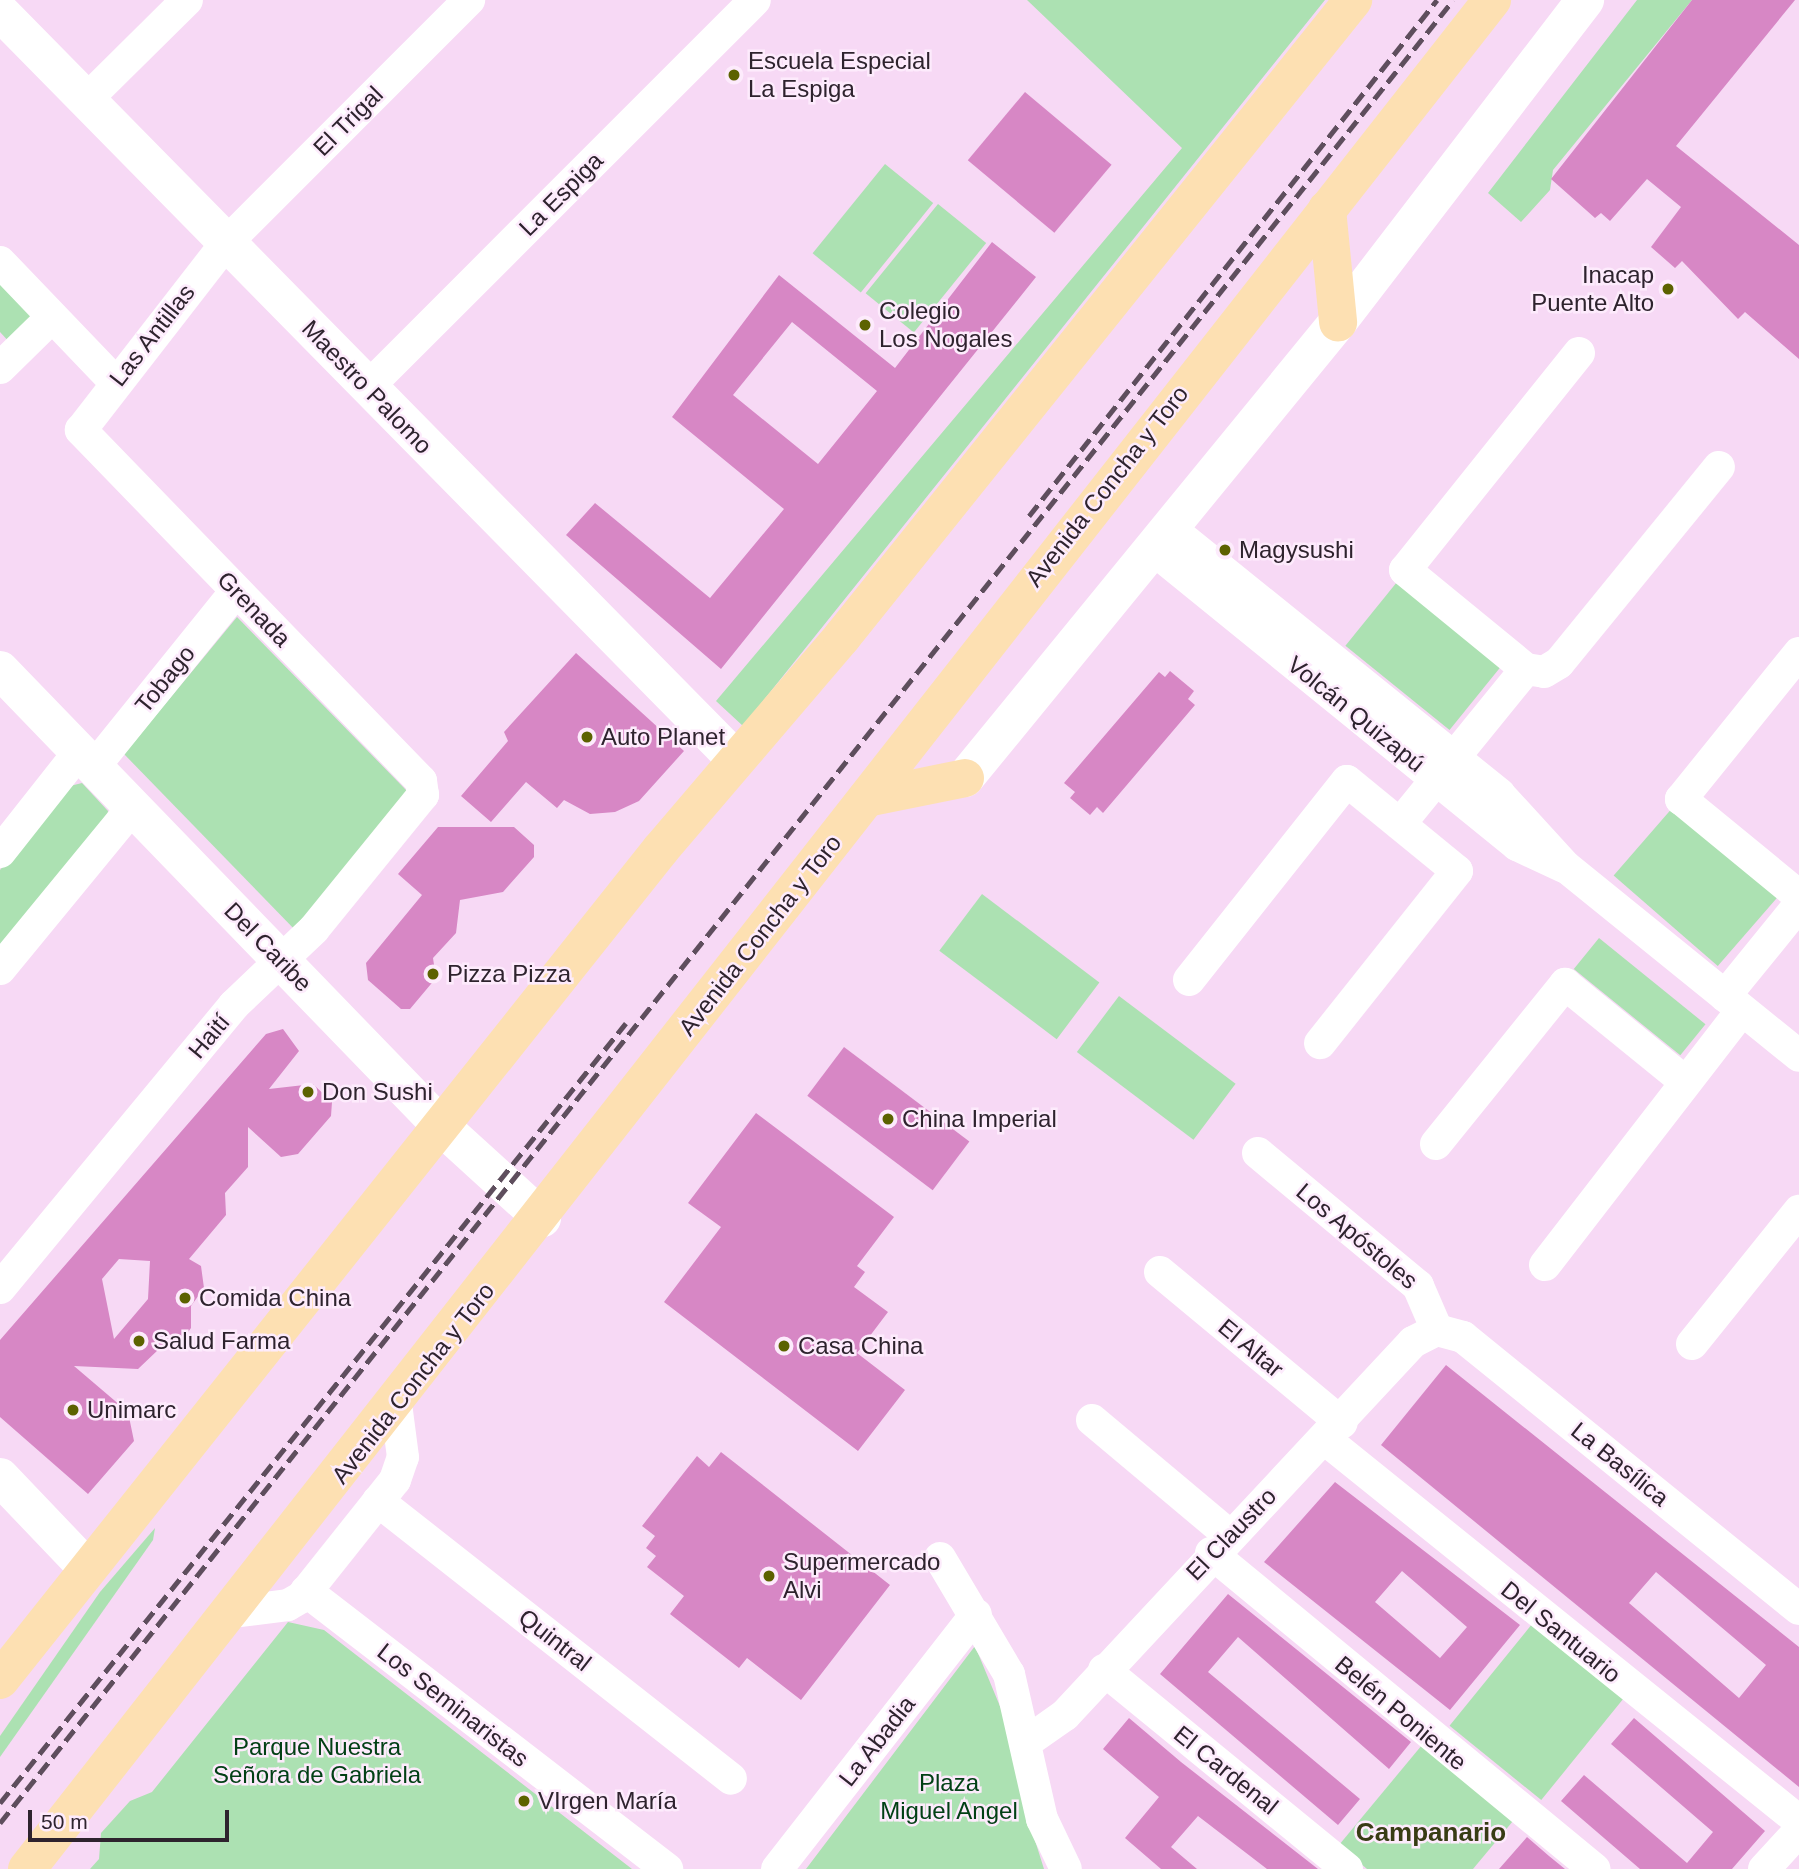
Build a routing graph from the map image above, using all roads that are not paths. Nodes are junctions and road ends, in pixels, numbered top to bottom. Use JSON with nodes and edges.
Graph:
{"nodes":[{"id":1,"x":187,"y":0,"type":"edge"},
{"id":2,"x":469,"y":0,"type":"edge"},
{"id":3,"x":755,"y":0,"type":"edge"},
{"id":4,"x":1353,"y":0,"type":"edge"},
{"id":5,"x":1492,"y":0,"type":"edge"},
{"id":6,"x":1585,"y":0,"type":"edge"},
{"id":7,"x":0,"y":12,"type":"edge"},
{"id":8,"x":86,"y":100,"type":"junction"},
{"id":9,"x":1327,"y":209,"type":"junction"},
{"id":10,"x":226,"y":243,"type":"junction"},
{"id":11,"x":0,"y":262,"type":"edge"},
{"id":12,"x":52,"y":317,"type":"junction"},
{"id":13,"x":1338,"y":322,"type":"junction"},
{"id":14,"x":1579,"y":353,"type":"dead end"},
{"id":15,"x":0,"y":368,"type":"edge"},
{"id":16,"x":116,"y":382,"type":"junction"},
{"id":17,"x":368,"y":387,"type":"junction"},
{"id":18,"x":82,"y":430,"type":"joint"},
{"id":19,"x":1719,"y":467,"type":"dead end"},
{"id":20,"x":1162,"y":539,"type":"junction"},
{"id":21,"x":236,"y":591,"type":"junction"},
{"id":22,"x":1799,"y":653,"type":"edge"},
{"id":23,"x":1526,"y":669,"type":"junction"},
{"id":24,"x":0,"y":670,"type":"edge"},
{"id":25,"x":87,"y":760,"type":"junction"},
{"id":26,"x":736,"y":761,"type":"junction"},
{"id":27,"x":1445,"y":769,"type":"junction"},
{"id":28,"x":965,"y":778,"type":"joint"},
{"id":29,"x":424,"y":790,"type":"joint"},
{"id":30,"x":866,"y":798,"type":"junction"},
{"id":31,"x":133,"y":807,"type":"junction"},
{"id":32,"x":1400,"y":824,"type":"junction"},
{"id":33,"x":0,"y":852,"type":"edge"},
{"id":34,"x":1799,"y":896,"type":"edge"},
{"id":35,"x":1799,"y":905,"type":"edge"},
{"id":36,"x":281,"y":960,"type":"junction"},
{"id":37,"x":0,"y":969,"type":"edge"},
{"id":38,"x":1189,"y":980,"type":"dead end"},
{"id":39,"x":1733,"y":1003,"type":"junction"},
{"id":40,"x":1320,"y":1043,"type":"dead end"},
{"id":41,"x":1799,"y":1056,"type":"edge"},
{"id":42,"x":1683,"y":1080,"type":"junction"},
{"id":43,"x":443,"y":1128,"type":"junction"},
{"id":44,"x":1436,"y":1144,"type":"dead end"},
{"id":45,"x":1258,"y":1153,"type":"dead end"},
{"id":46,"x":1799,"y":1211,"type":"edge"},
{"id":47,"x":542,"y":1218,"type":"junction"},
{"id":48,"x":1545,"y":1265,"type":"dead end"},
{"id":49,"x":1160,"y":1272,"type":"dead end"},
{"id":50,"x":0,"y":1289,"type":"edge"},
{"id":51,"x":1437,"y":1330,"type":"junction"},
{"id":52,"x":1692,"y":1344,"type":"dead end"},
{"id":53,"x":396,"y":1404,"type":"junction"},
{"id":54,"x":1092,"y":1420,"type":"dead end"},
{"id":55,"x":1334,"y":1432,"type":"junction"},
{"id":56,"x":0,"y":1477,"type":"edge"},
{"id":57,"x":378,"y":1501,"type":"junction"},
{"id":58,"x":1220,"y":1544,"type":"junction"},
{"id":59,"x":940,"y":1558,"type":"dead end"},
{"id":60,"x":88,"y":1569,"type":"junction"},
{"id":61,"x":306,"y":1591,"type":"junction"},
{"id":62,"x":1799,"y":1609,"type":"edge"},
{"id":63,"x":233,"y":1612,"type":"junction"},
{"id":64,"x":976,"y":1614,"type":"junction"},
{"id":65,"x":1104,"y":1670,"type":"junction"},
{"id":66,"x":0,"y":1680,"type":"edge"},
{"id":67,"x":1028,"y":1741,"type":"junction"},
{"id":68,"x":731,"y":1779,"type":"dead end"},
{"id":69,"x":1799,"y":1821,"type":"edge"},
{"id":70,"x":1799,"y":1831,"type":"edge"},
{"id":71,"x":27,"y":1869,"type":"edge"},
{"id":72,"x":667,"y":1869,"type":"edge"},
{"id":73,"x":778,"y":1869,"type":"edge"},
{"id":74,"x":1066,"y":1869,"type":"edge"},
{"id":75,"x":1348,"y":1869,"type":"edge"},
{"id":76,"x":1594,"y":1869,"type":"edge"},
{"id":77,"x":1764,"y":1869,"type":"edge"}],
"edges":[{"from":1,"to":8,"type":"street"},
{"from":2,"to":10,"type":"street","name":"El Trigal"},
{"from":3,"to":17,"type":"street","name":"La Espiga"},
{"from":4,"to":26,"type":"main road"},
{"from":5,"to":9,"type":"main road","name":"Avenida Concha y Toro"},
{"from":6,"to":13,"type":"street"},
{"from":7,"to":8,"type":"street","name":"Maestro Palomo"},
{"from":8,"to":10,"type":"street","name":"Maestro Palomo"},
{"from":9,"to":13,"type":"main road"},
{"from":9,"to":30,"type":"main road","name":"Avenida Concha y Toro"},
{"from":10,"to":16,"type":"street","name":"Las Antillas"},
{"from":10,"to":17,"type":"street","name":"Maestro Palomo"},
{"from":11,"to":12,"type":"street"},
{"from":12,"to":15,"type":"street"},
{"from":12,"to":16,"type":"street"},
{"from":13,"to":20,"type":"street"},
{"from":14,"to":23,"type":"street"},
{"from":16,"to":18,"type":"street","name":"Las Antillas"},
{"from":17,"to":26,"type":"street","name":"Maestro Palomo"},
{"from":18,"to":21,"type":"street","name":"Grenada"},
{"from":19,"to":23,"type":"street"},
{"from":20,"to":27,"type":"street","name":"Volcán Quizapú"},
{"from":20,"to":28,"type":"street"},
{"from":21,"to":25,"type":"street","name":"Tobago"},
{"from":21,"to":29,"type":"street","name":"Grenada"},
{"from":22,"to":34,"type":"street"},
{"from":23,"to":27,"type":"street"},
{"from":24,"to":25,"type":"street","name":"Del Caribe"},
{"from":25,"to":31,"type":"street","name":"Del Caribe"},
{"from":25,"to":33,"type":"street","name":"Tobago"},
{"from":26,"to":43,"type":"main road"},
{"from":27,"to":32,"type":"street"},
{"from":27,"to":39,"type":"street","name":"Volcán Quizapú"},
{"from":28,"to":30,"type":"main road"},
{"from":29,"to":36,"type":"street","name":"Haití"},
{"from":30,"to":47,"type":"main road","name":"Avenida Concha y Toro"},
{"from":31,"to":36,"type":"street","name":"Del Caribe"},
{"from":31,"to":37,"type":"street"},
{"from":32,"to":38,"type":"street"},
{"from":32,"to":40,"type":"street"},
{"from":35,"to":39,"type":"street"},
{"from":36,"to":43,"type":"street","name":"Del Caribe"},
{"from":36,"to":50,"type":"street","name":"Haití"},
{"from":39,"to":41,"type":"street","name":"Volcán Quizapú"},
{"from":39,"to":42,"type":"street"},
{"from":42,"to":44,"type":"street"},
{"from":42,"to":48,"type":"street"},
{"from":43,"to":47,"type":"street","name":"Del Caribe"},
{"from":43,"to":60,"type":"main road"},
{"from":45,"to":51,"type":"street","name":"Los Apóstoles"},
{"from":46,"to":52,"type":"street"},
{"from":47,"to":53,"type":"main road","name":"Avenida Concha y Toro"},
{"from":49,"to":55,"type":"street","name":"El Altar"},
{"from":51,"to":55,"type":"street","name":"El Claustro"},
{"from":51,"to":62,"type":"street","name":"La Basílica"},
{"from":53,"to":57,"type":"street","name":"Avenida Concha y Toro"},
{"from":53,"to":63,"type":"main road","name":"Avenida Concha y Toro"},
{"from":54,"to":58,"type":"street","name":"Belén Poniente"},
{"from":55,"to":58,"type":"street","name":"El Claustro"},
{"from":55,"to":69,"type":"street","name":"Del Santuario"},
{"from":56,"to":60,"type":"street"},
{"from":57,"to":61,"type":"street","name":"Avenida Concha y Toro"},
{"from":57,"to":68,"type":"street","name":"Quintral"},
{"from":58,"to":65,"type":"street","name":"El Claustro"},
{"from":58,"to":76,"type":"street","name":"Belén Poniente"},
{"from":59,"to":64,"type":"street"},
{"from":60,"to":66,"type":"main road"},
{"from":61,"to":63,"type":"street"},
{"from":61,"to":72,"type":"street","name":"Los Seminaristas"},
{"from":63,"to":71,"type":"main road","name":"Avenida Concha y Toro"},
{"from":64,"to":67,"type":"street"},
{"from":64,"to":73,"type":"street","name":"La Abadia"},
{"from":65,"to":67,"type":"street","name":"El Claustro"},
{"from":65,"to":75,"type":"street","name":"El Cardenal"},
{"from":67,"to":74,"type":"street"},
{"from":70,"to":77,"type":"street"}]}
